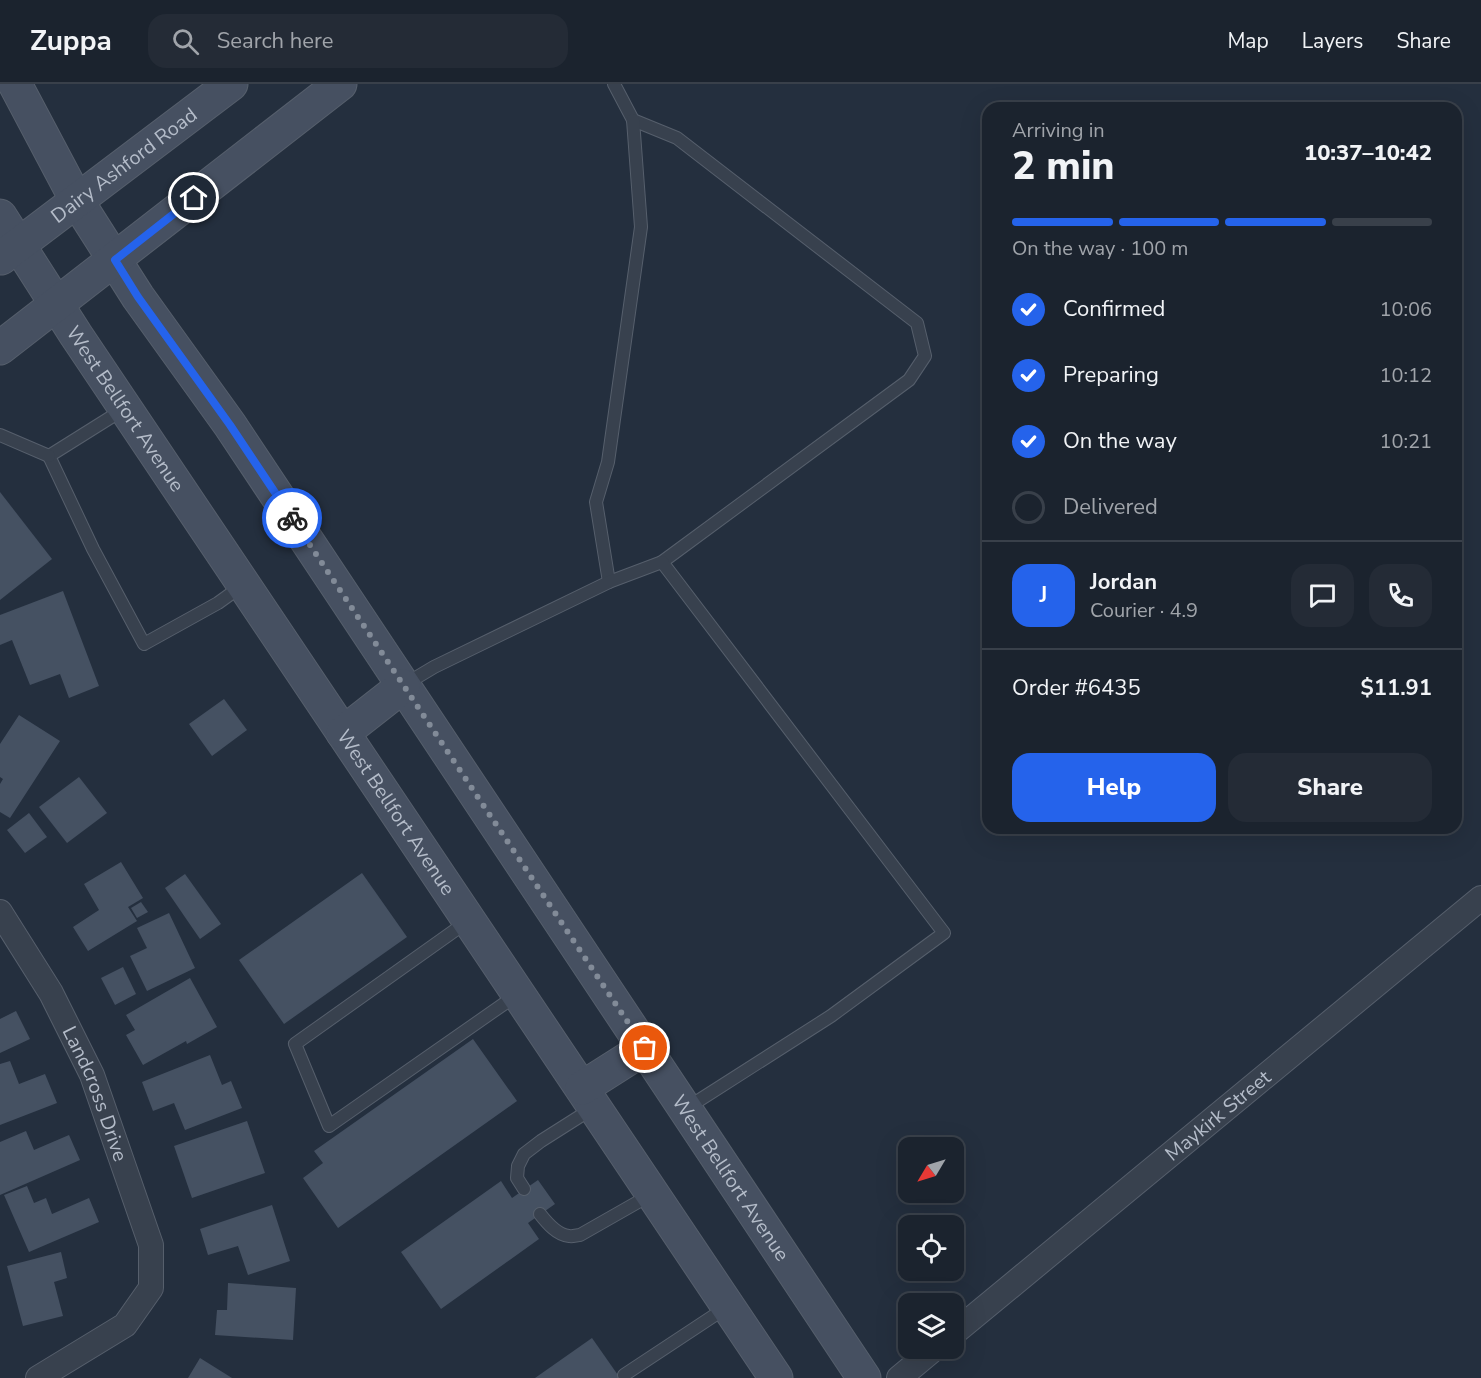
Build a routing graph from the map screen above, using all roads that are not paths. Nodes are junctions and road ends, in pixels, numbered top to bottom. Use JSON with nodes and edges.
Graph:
{"nodes":[{"id":1,"x":15,"y":84,"type":"edge"},
{"id":2,"x":231,"y":84,"type":"edge"},
{"id":3,"x":340,"y":84,"type":"edge"},
{"id":4,"x":614,"y":84,"type":"edge"},
{"id":5,"x":633,"y":120,"type":"junction"},
{"id":6,"x":76,"y":201,"type":"junction"},
{"id":7,"x":0,"y":216,"type":"edge"},
{"id":8,"x":9,"y":252,"type":"edge"},
{"id":9,"x":115,"y":260,"type":"junction"},
{"id":10,"x":56,"y":306,"type":"junction"},
{"id":11,"x":0,"y":348,"type":"edge"},
{"id":12,"x":125,"y":408,"type":"junction"},
{"id":13,"x":0,"y":435,"type":"edge"},
{"id":14,"x":49,"y":456,"type":"junction"},
{"id":15,"x":662,"y":562,"type":"junction"},
{"id":16,"x":609,"y":582,"type":"junction"},
{"id":17,"x":243,"y":585,"type":"junction"},
{"id":18,"x":403,"y":686,"type":"junction"},
{"id":19,"x":343,"y":733,"type":"junction"},
{"id":20,"x":1481,"y":898,"type":"edge"},
{"id":21,"x":0,"y":912,"type":"edge"},
{"id":22,"x":469,"y":921,"type":"junction"},
{"id":23,"x":518,"y":994,"type":"junction"},
{"id":24,"x":645,"y":1048,"type":"junction"},
{"id":25,"x":588,"y":1098,"type":"junction"},
{"id":26,"x":685,"y":1109,"type":"junction"},
{"id":27,"x":524,"y":1189,"type":"dead end"},
{"id":28,"x":652,"y":1194,"type":"junction"},
{"id":29,"x":540,"y":1214,"type":"dead end"},
{"id":30,"x":728,"y":1307,"type":"junction"},
{"id":31,"x":964,"y":1325,"type":"edge"},
{"id":32,"x":922,"y":1359,"type":"edge"},
{"id":33,"x":624,"y":1374,"type":"dead end"},
{"id":34,"x":38,"y":1378,"type":"edge"},
{"id":35,"x":776,"y":1378,"type":"edge"},
{"id":36,"x":864,"y":1378,"type":"edge"},
{"id":37,"x":899,"y":1378,"type":"edge"}],
"edges":[{"from":1,"to":6,"type":"main road","name":"West Bellfort Avenue"},
{"from":2,"to":6,"type":"main road","name":"Dairy Ashford Road"},
{"from":3,"to":9,"type":"main road"},
{"from":4,"to":5,"type":"lane"},
{"from":5,"to":15,"type":"lane"},
{"from":5,"to":16,"type":"lane"},
{"from":6,"to":8,"type":"main road","name":"Dairy Ashford Road"},
{"from":6,"to":9,"type":"main road","name":"West Bellfort Avenue"},
{"from":7,"to":8,"type":"main road","name":"West Bellfort Avenue"},
{"from":8,"to":10,"type":"main road","name":"West Bellfort Avenue"},
{"from":9,"to":10,"type":"main road"},
{"from":9,"to":18,"type":"main road","name":"West Bellfort Avenue"},
{"from":10,"to":11,"type":"main road"},
{"from":10,"to":12,"type":"main road","name":"West Bellfort Avenue"},
{"from":12,"to":14,"type":"lane"},
{"from":12,"to":17,"type":"main road","name":"West Bellfort Avenue"},
{"from":13,"to":14,"type":"lane"},
{"from":14,"to":17,"type":"lane"},
{"from":15,"to":16,"type":"lane"},
{"from":15,"to":26,"type":"lane"},
{"from":16,"to":18,"type":"lane"},
{"from":17,"to":19,"type":"main road","name":"West Bellfort Avenue"},
{"from":18,"to":19,"type":"main road"},
{"from":18,"to":24,"type":"main road","name":"West Bellfort Avenue"},
{"from":19,"to":22,"type":"main road","name":"West Bellfort Avenue"},
{"from":20,"to":31,"type":"street","name":"Maykirk Street"},
{"from":21,"to":34,"type":"street","name":"Landcross Drive"},
{"from":22,"to":23,"type":"main road","name":"West Bellfort Avenue"},
{"from":22,"to":23,"type":"lane"},
{"from":23,"to":25,"type":"main road","name":"West Bellfort Avenue"},
{"from":24,"to":25,"type":"main road"},
{"from":24,"to":26,"type":"main road","name":"West Bellfort Avenue"},
{"from":25,"to":27,"type":"lane"},
{"from":25,"to":28,"type":"main road","name":"West Bellfort Avenue"},
{"from":26,"to":36,"type":"main road","name":"West Bellfort Avenue"},
{"from":28,"to":29,"type":"lane"},
{"from":28,"to":30,"type":"main road","name":"West Bellfort Avenue"},
{"from":30,"to":33,"type":"lane"},
{"from":30,"to":35,"type":"main road","name":"West Bellfort Avenue"},
{"from":32,"to":37,"type":"street"}]}
